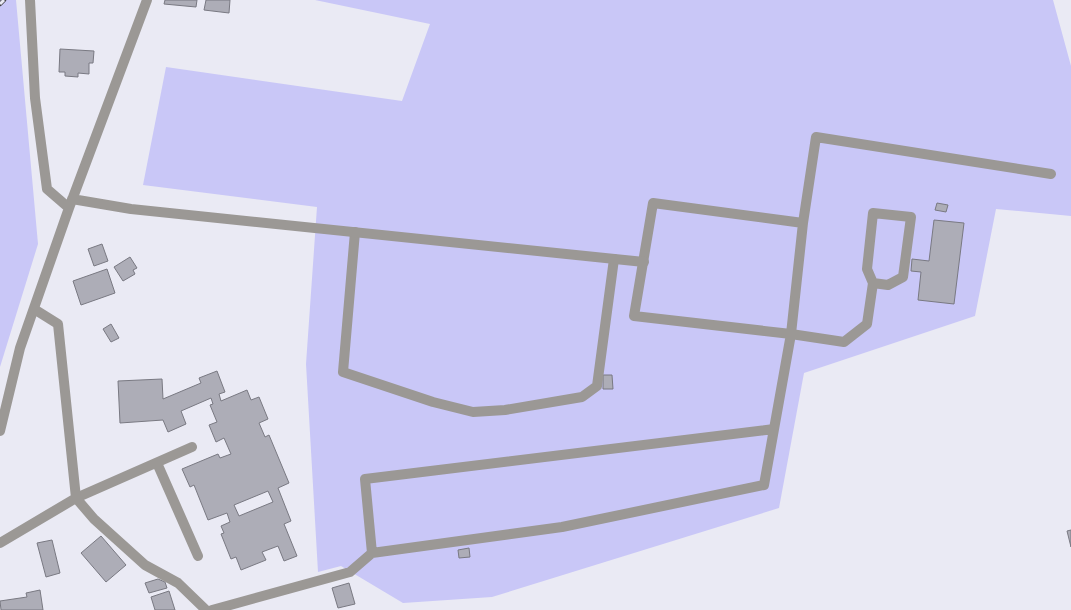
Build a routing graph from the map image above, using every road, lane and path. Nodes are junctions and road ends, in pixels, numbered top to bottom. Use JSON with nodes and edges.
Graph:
{"nodes":[{"id":1,"x":147,"y":0,"type":"edge"},
{"id":2,"x":30,"y":3,"type":"edge"},
{"id":3,"x":1051,"y":174,"type":"dead end"},
{"id":4,"x":70,"y":203,"type":"junction"},
{"id":5,"x":803,"y":223,"type":"junction"},
{"id":6,"x":355,"y":232,"type":"junction"},
{"id":7,"x":614,"y":259,"type":"junction"},
{"id":8,"x":644,"y":262,"type":"junction"},
{"id":9,"x":873,"y":283,"type":"junction"},
{"id":10,"x":34,"y":309,"type":"junction"},
{"id":11,"x":791,"y":334,"type":"junction"},
{"id":12,"x":774,"y":429,"type":"junction"},
{"id":13,"x":0,"y":431,"type":"edge"},
{"id":14,"x":192,"y":447,"type":"dead end"},
{"id":15,"x":157,"y":463,"type":"junction"},
{"id":16,"x":76,"y":498,"type":"junction"},
{"id":17,"x":0,"y":543,"type":"edge"},
{"id":18,"x":372,"y":553,"type":"junction"},
{"id":19,"x":198,"y":556,"type":"dead end"},
{"id":20,"x":206,"y":610,"type":"edge"},
{"id":21,"x":212,"y":610,"type":"edge"}],
"edges":[{"from":1,"to":4,"type":"street"},
{"from":2,"to":4,"type":"street"},
{"from":3,"to":5,"type":"street"},
{"from":4,"to":6,"type":"street"},
{"from":4,"to":10,"type":"street"},
{"from":5,"to":8,"type":"street"},
{"from":5,"to":11,"type":"street"},
{"from":6,"to":7,"type":"street"},
{"from":6,"to":7,"type":"street"},
{"from":7,"to":8,"type":"street"},
{"from":8,"to":11,"type":"street"},
{"from":9,"to":9,"type":"street"},
{"from":9,"to":11,"type":"street"},
{"from":10,"to":13,"type":"street"},
{"from":10,"to":16,"type":"street"},
{"from":11,"to":12,"type":"street"},
{"from":12,"to":18,"type":"street"},
{"from":12,"to":18,"type":"street"},
{"from":14,"to":15,"type":"street"},
{"from":15,"to":16,"type":"street"},
{"from":15,"to":19,"type":"street"},
{"from":16,"to":17,"type":"street"},
{"from":16,"to":20,"type":"street"},
{"from":18,"to":21,"type":"street"}]}
